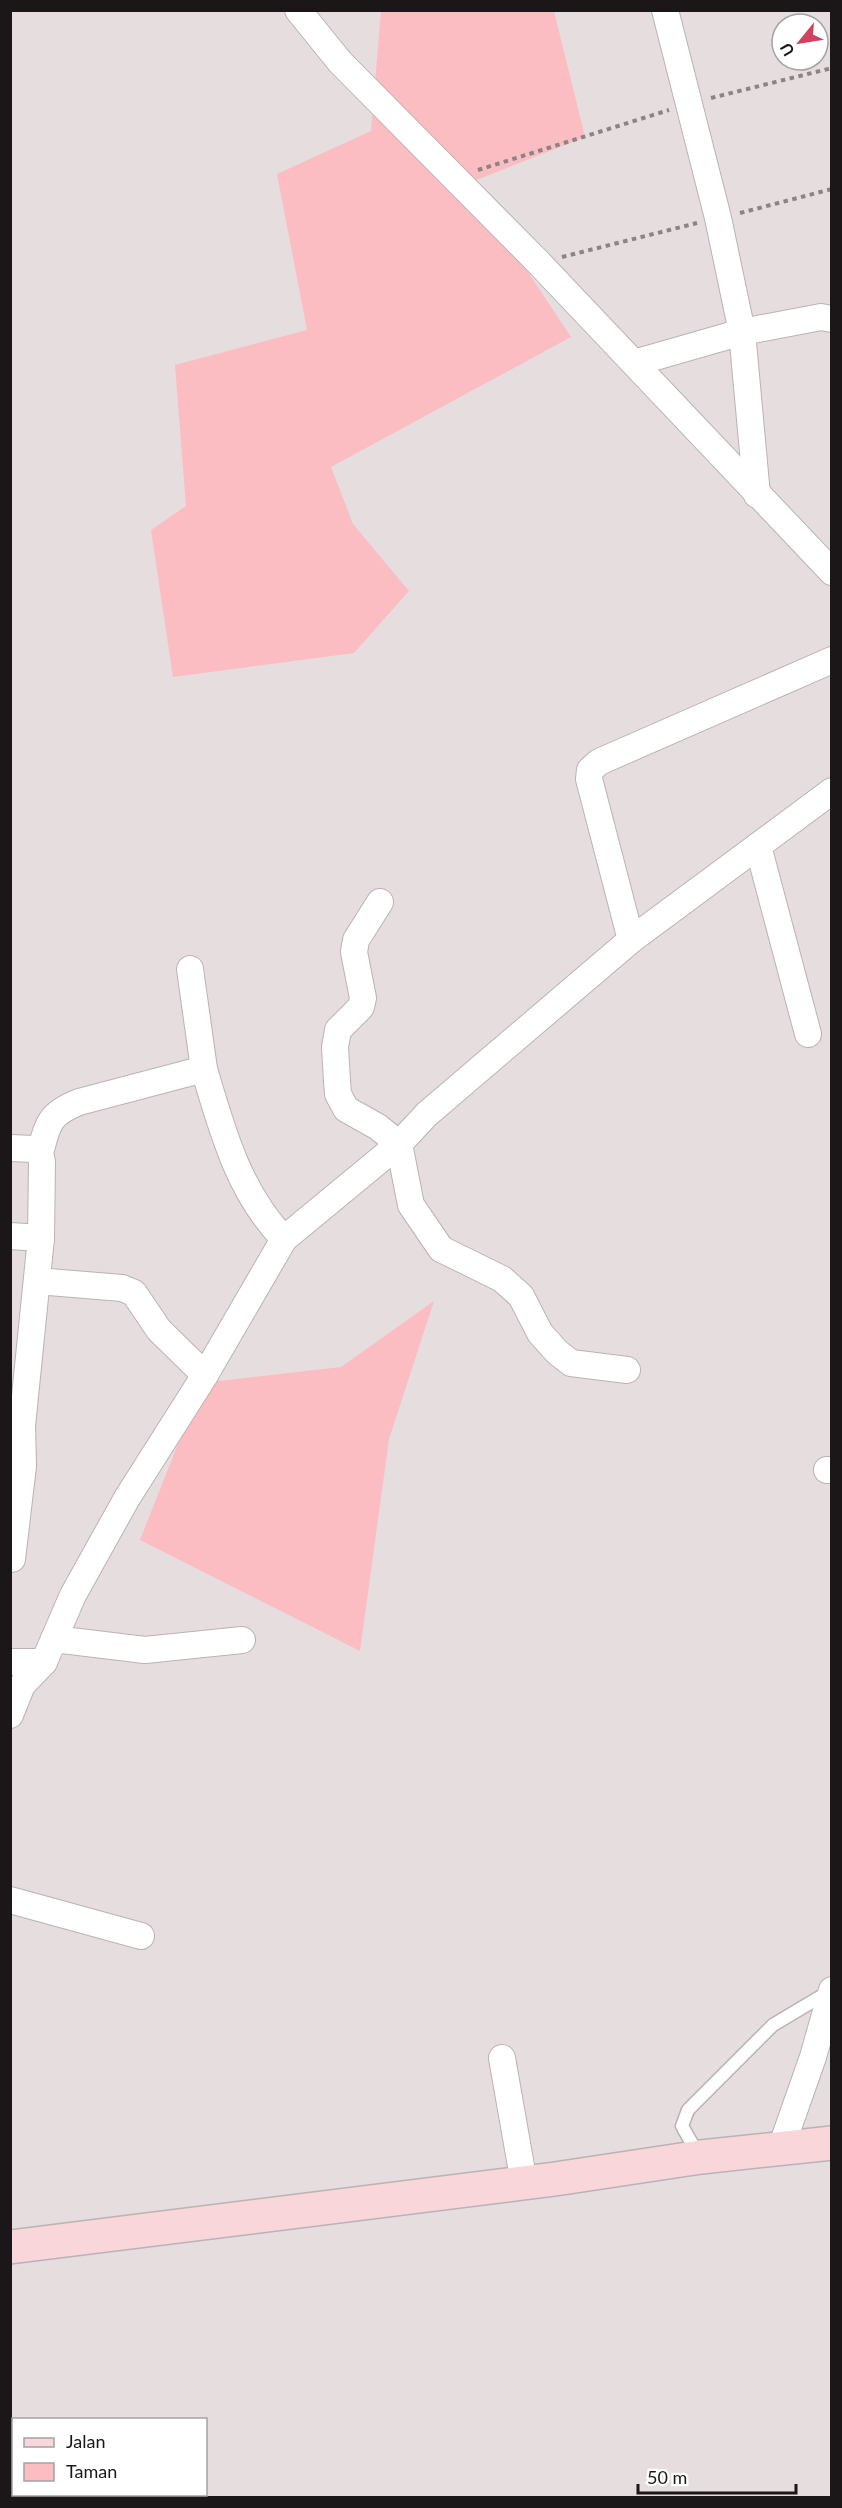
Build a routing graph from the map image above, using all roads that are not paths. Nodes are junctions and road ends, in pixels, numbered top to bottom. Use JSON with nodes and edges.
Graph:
{"nodes":[{"id":1,"x":298,"y":10,"type":"edge"},
{"id":2,"x":665,"y":10,"type":"edge"},
{"id":3,"x":831,"y":319,"type":"edge"},
{"id":4,"x":742,"y":332,"type":"junction"},
{"id":5,"x":634,"y":363,"type":"junction"},
{"id":6,"x":758,"y":495,"type":"junction"},
{"id":7,"x":831,"y":572,"type":"edge"},
{"id":8,"x":831,"y":660,"type":"edge"},
{"id":9,"x":831,"y":791,"type":"edge"},
{"id":10,"x":758,"y":846,"type":"junction"},
{"id":11,"x":380,"y":902,"type":"dead end"},
{"id":12,"x":631,"y":940,"type":"junction"},
{"id":13,"x":190,"y":969,"type":"dead end"},
{"id":14,"x":808,"y":1034,"type":"dead end"},
{"id":15,"x":204,"y":1069,"type":"junction"},
{"id":16,"x":399,"y":1144,"type":"junction"},
{"id":17,"x":10,"y":1148,"type":"edge"},
{"id":18,"x":40,"y":1153,"type":"junction"},
{"id":19,"x":10,"y":1236,"type":"edge"},
{"id":20,"x":41,"y":1238,"type":"junction"},
{"id":21,"x":284,"y":1239,"type":"junction"},
{"id":22,"x":37,"y":1281,"type":"junction"},
{"id":23,"x":20,"y":1335,"type":"edge"},
{"id":24,"x":627,"y":1370,"type":"dead end"},
{"id":25,"x":205,"y":1376,"type":"junction"},
{"id":26,"x":16,"y":1431,"type":"edge"},
{"id":27,"x":12,"y":1559,"type":"dead end"},
{"id":28,"x":54,"y":1639,"type":"junction"},
{"id":29,"x":242,"y":1640,"type":"dead end"},
{"id":30,"x":10,"y":1662,"type":"edge"},
{"id":31,"x":44,"y":1662,"type":"junction"},
{"id":32,"x":10,"y":1715,"type":"edge"},
{"id":33,"x":10,"y":1900,"type":"edge"},
{"id":34,"x":141,"y":1936,"type":"dead end"},
{"id":35,"x":831,"y":1990,"type":"edge"},
{"id":36,"x":502,"y":2058,"type":"dead end"},
{"id":37,"x":831,"y":2143,"type":"edge"},
{"id":38,"x":787,"y":2148,"type":"junction"},
{"id":39,"x":701,"y":2157,"type":"junction"},
{"id":40,"x":524,"y":2183,"type":"junction"},
{"id":41,"x":10,"y":2247,"type":"edge"}],
"edges":[{"from":1,"to":5,"type":"street"},
{"from":2,"to":4,"type":"street"},
{"from":3,"to":4,"type":"street"},
{"from":4,"to":5,"type":"street"},
{"from":4,"to":6,"type":"street"},
{"from":5,"to":6,"type":"street"},
{"from":6,"to":7,"type":"street"},
{"from":8,"to":12,"type":"street"},
{"from":9,"to":10,"type":"street"},
{"from":10,"to":12,"type":"street"},
{"from":10,"to":14,"type":"street"},
{"from":11,"to":16,"type":"street"},
{"from":12,"to":16,"type":"street"},
{"from":13,"to":15,"type":"street"},
{"from":15,"to":18,"type":"street"},
{"from":15,"to":21,"type":"street"},
{"from":16,"to":21,"type":"street"},
{"from":16,"to":24,"type":"street"},
{"from":17,"to":18,"type":"street"},
{"from":18,"to":20,"type":"street"},
{"from":19,"to":20,"type":"street"},
{"from":20,"to":22,"type":"street"},
{"from":21,"to":25,"type":"street"},
{"from":22,"to":23,"type":"street"},
{"from":22,"to":25,"type":"street"},
{"from":23,"to":26,"type":"street"},
{"from":25,"to":28,"type":"street"},
{"from":26,"to":27,"type":"street"},
{"from":28,"to":29,"type":"street"},
{"from":28,"to":31,"type":"street"},
{"from":30,"to":31,"type":"street"},
{"from":31,"to":32,"type":"street"},
{"from":33,"to":34,"type":"street"},
{"from":35,"to":38,"type":"street"},
{"from":35,"to":39,"type":"lane"},
{"from":36,"to":40,"type":"street"},
{"from":37,"to":38,"type":"main road"},
{"from":38,"to":39,"type":"main road"},
{"from":39,"to":40,"type":"main road"},
{"from":40,"to":41,"type":"main road"}]}
